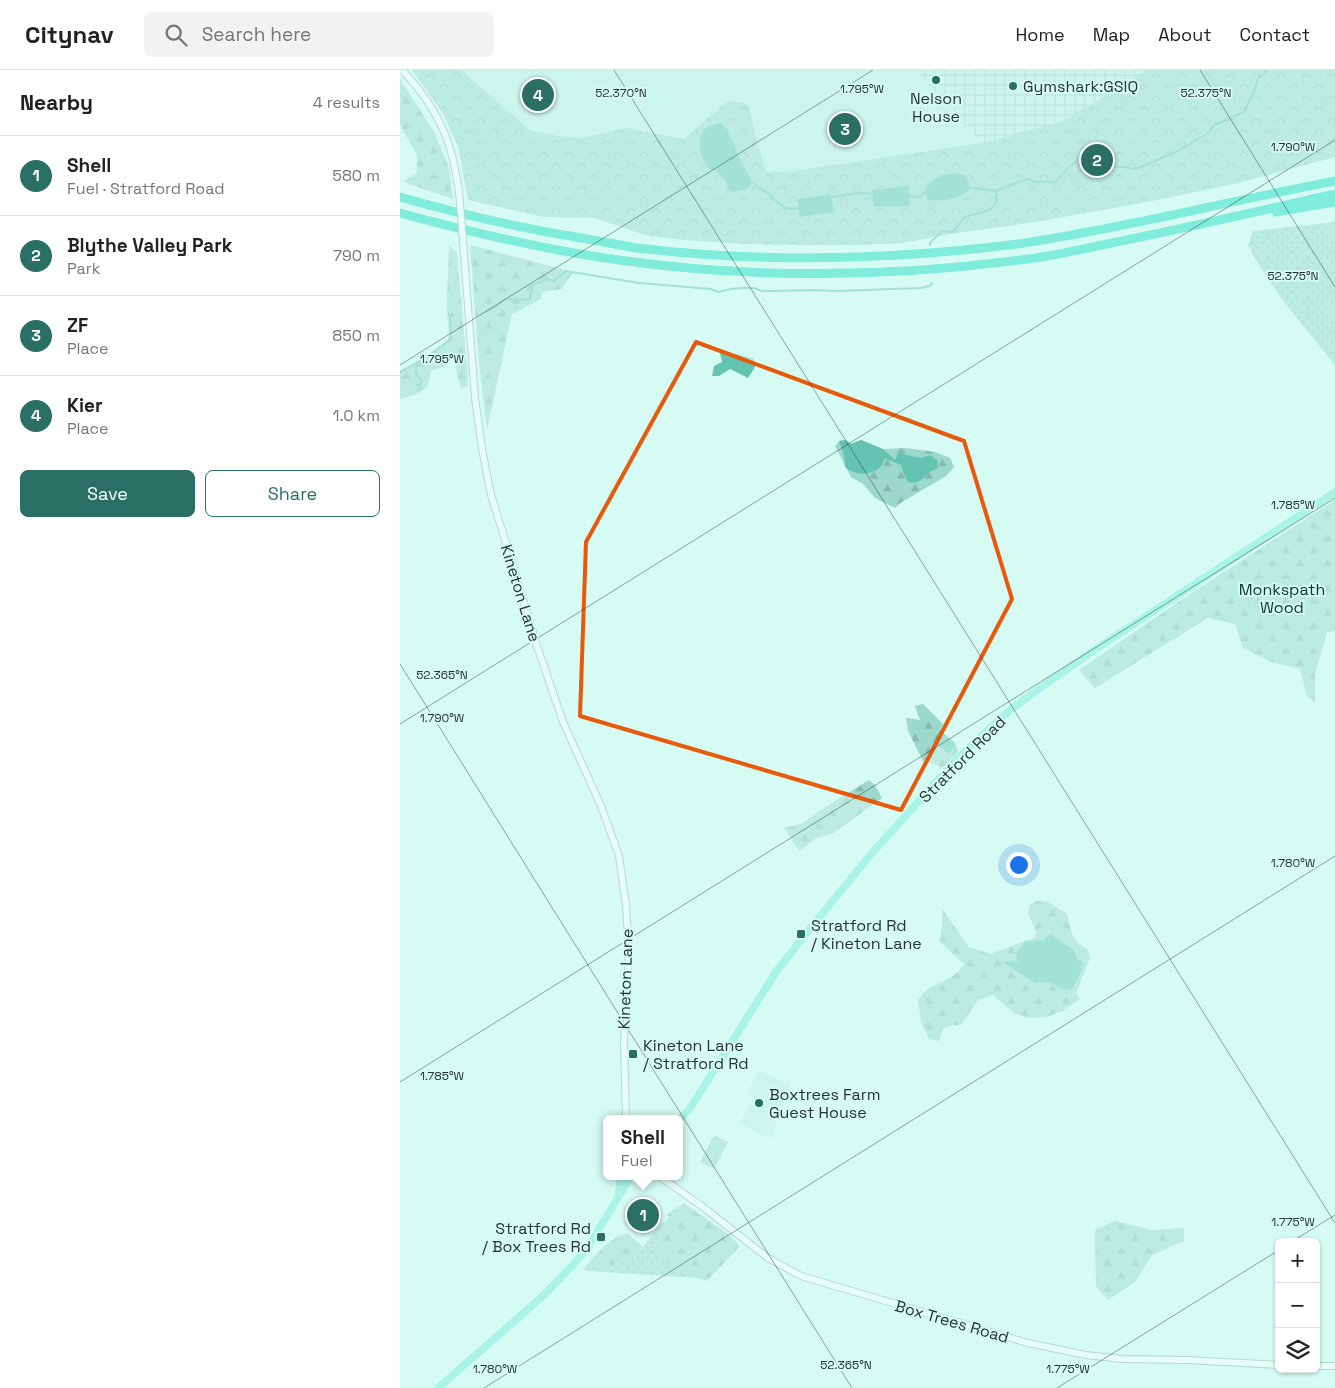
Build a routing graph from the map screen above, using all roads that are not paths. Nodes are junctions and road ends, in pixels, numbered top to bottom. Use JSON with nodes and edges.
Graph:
{"nodes":[{"id":1,"x":402,"y":70,"type":"edge"},
{"id":2,"x":1335,"y":180,"type":"edge"},
{"id":3,"x":1335,"y":194,"type":"edge"},
{"id":4,"x":400,"y":197,"type":"edge"},
{"id":5,"x":1335,"y":202,"type":"edge"},
{"id":6,"x":400,"y":213,"type":"edge"},
{"id":7,"x":1216,"y":220,"type":"junction"},
{"id":8,"x":1335,"y":492,"type":"edge"},
{"id":9,"x":626,"y":1115,"type":"edge"},
{"id":10,"x":683,"y":1116,"type":"edge"},
{"id":11,"x":622,"y":1180,"type":"edge"},
{"id":12,"x":629,"y":1180,"type":"edge"},
{"id":13,"x":665,"y":1180,"type":"edge"},
{"id":14,"x":618,"y":1198,"type":"junction"},
{"id":15,"x":1275,"y":1365,"type":"edge"},
{"id":16,"x":1320,"y":1366,"type":"edge"},
{"id":17,"x":1335,"y":1366,"type":"edge"},
{"id":18,"x":438,"y":1388,"type":"edge"}],
"edges":[{"from":1,"to":9,"type":"street","name":"Kineton Lane","bridge":true},
{"from":2,"to":4,"type":"highway"},
{"from":3,"to":7,"type":"highway"},
{"from":5,"to":7,"type":"highway"},
{"from":6,"to":7,"type":"highway"},
{"from":8,"to":10,"type":"main road","name":"Stratford Road"},
{"from":11,"to":14,"type":"main road"},
{"from":12,"to":14,"type":"main road"},
{"from":13,"to":15,"type":"street","name":"Box Trees Road"},
{"from":14,"to":18,"type":"main road"},
{"from":16,"to":17,"type":"street"}]}
